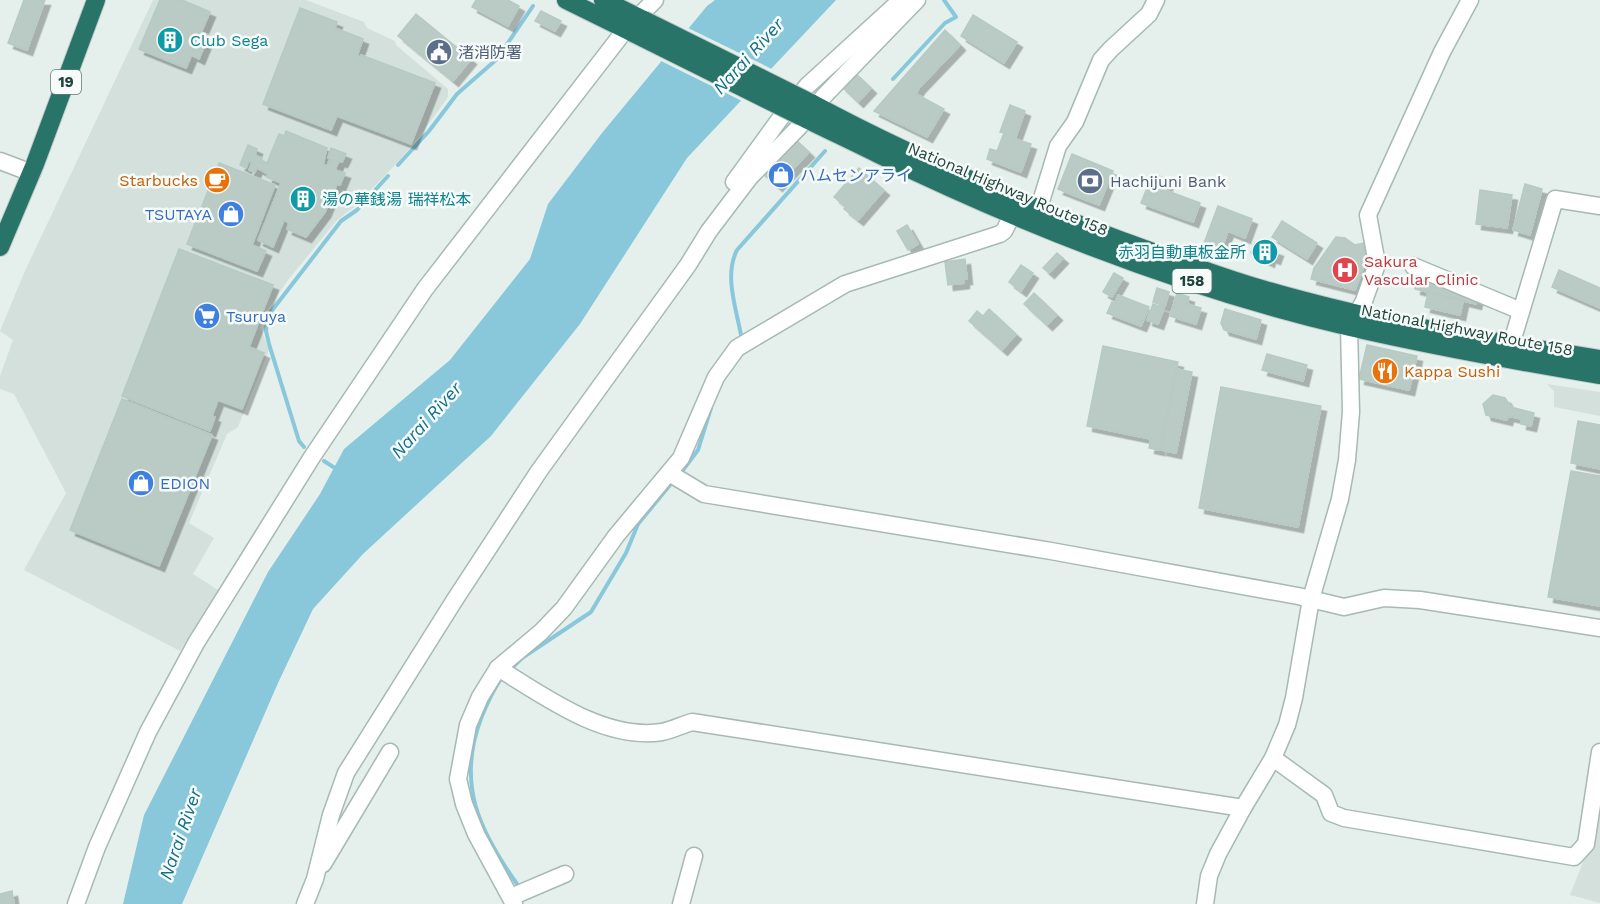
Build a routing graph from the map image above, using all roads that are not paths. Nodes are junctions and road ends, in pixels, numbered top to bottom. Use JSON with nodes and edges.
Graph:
{"nodes":[{"id":1,"x":96,"y":0,"type":"edge"},
{"id":2,"x":566,"y":0,"type":"edge"},
{"id":3,"x":603,"y":0,"type":"edge"},
{"id":4,"x":655,"y":0,"type":"edge"},
{"id":5,"x":901,"y":0,"type":"edge"},
{"id":6,"x":917,"y":0,"type":"edge"},
{"id":7,"x":1156,"y":0,"type":"edge"},
{"id":8,"x":1470,"y":0,"type":"edge"},
{"id":9,"x":635,"y":25,"type":"junction"},
{"id":10,"x":808,"y":111,"type":"junction"},
{"id":11,"x":0,"y":161,"type":"edge"},
{"id":12,"x":32,"y":173,"type":"junction"},
{"id":13,"x":1600,"y":206,"type":"edge"},
{"id":14,"x":1016,"y":208,"type":"junction"},
{"id":15,"x":1037,"y":217,"type":"junction"},
{"id":16,"x":0,"y":247,"type":"edge"},
{"id":17,"x":688,"y":265,"type":"junction"},
{"id":18,"x":1413,"y":266,"type":"dead end"},
{"id":19,"x":1521,"y":311,"type":"junction"},
{"id":20,"x":1353,"y":320,"type":"junction"},
{"id":21,"x":1511,"y":345,"type":"junction"},
{"id":22,"x":1600,"y":359,"type":"edge"},
{"id":23,"x":1600,"y":375,"type":"edge"},
{"id":24,"x":669,"y":473,"type":"junction"},
{"id":25,"x":1311,"y":599,"type":"junction"},
{"id":26,"x":1600,"y":628,"type":"edge"},
{"id":27,"x":498,"y":668,"type":"junction"},
{"id":28,"x":390,"y":752,"type":"dead end"},
{"id":29,"x":1600,"y":752,"type":"edge"},
{"id":30,"x":1273,"y":758,"type":"junction"},
{"id":31,"x":1243,"y":807,"type":"junction"},
{"id":32,"x":694,"y":856,"type":"dead end"},
{"id":33,"x":318,"y":869,"type":"junction"},
{"id":34,"x":565,"y":874,"type":"dead end"},
{"id":35,"x":512,"y":901,"type":"edge"},
{"id":36,"x":76,"y":904,"type":"edge"},
{"id":37,"x":305,"y":904,"type":"edge"},
{"id":38,"x":681,"y":904,"type":"edge"},
{"id":39,"x":1205,"y":904,"type":"edge"}],
"edges":[{"from":1,"to":12,"type":"highway","number":"19"},
{"from":2,"to":9,"type":"highway","name":"National Highway Route 158","number":"158"},
{"from":3,"to":9,"type":"highway","name":"National Highway Route 158","number":"158"},
{"from":4,"to":9,"type":"street"},
{"from":5,"to":17,"type":"street"},
{"from":6,"to":10,"type":"street"},
{"from":7,"to":15,"type":"street"},
{"from":8,"to":20,"type":"street"},
{"from":9,"to":10,"type":"highway","name":"National Highway Route 158","number":"158","bridge":true},
{"from":9,"to":36,"type":"street"},
{"from":10,"to":14,"type":"highway","name":"National Highway Route 158","number":"158"},
{"from":10,"to":17,"type":"street"},
{"from":11,"to":12,"type":"street"},
{"from":12,"to":16,"type":"highway","number":"19"},
{"from":13,"to":19,"type":"street"},
{"from":14,"to":15,"type":"highway","name":"National Highway Route 158","number":"158"},
{"from":14,"to":24,"type":"street"},
{"from":15,"to":20,"type":"highway","name":"National Highway Route 158","number":"158"},
{"from":17,"to":33,"type":"street"},
{"from":18,"to":19,"type":"street"},
{"from":19,"to":21,"type":"street"},
{"from":20,"to":21,"type":"highway","name":"National Highway Route 158","number":"158"},
{"from":20,"to":23,"type":"highway","name":"National Highway Route 158","number":"158"},
{"from":20,"to":25,"type":"street"},
{"from":21,"to":22,"type":"highway","name":"National Highway Route 158","number":"158"},
{"from":24,"to":25,"type":"street"},
{"from":24,"to":27,"type":"street"},
{"from":25,"to":26,"type":"street"},
{"from":25,"to":30,"type":"street"},
{"from":27,"to":31,"type":"street"},
{"from":27,"to":35,"type":"street"},
{"from":28,"to":33,"type":"street"},
{"from":29,"to":30,"type":"street"},
{"from":30,"to":31,"type":"street"},
{"from":31,"to":39,"type":"street"},
{"from":32,"to":38,"type":"street"},
{"from":33,"to":37,"type":"street"},
{"from":34,"to":35,"type":"street"}]}
